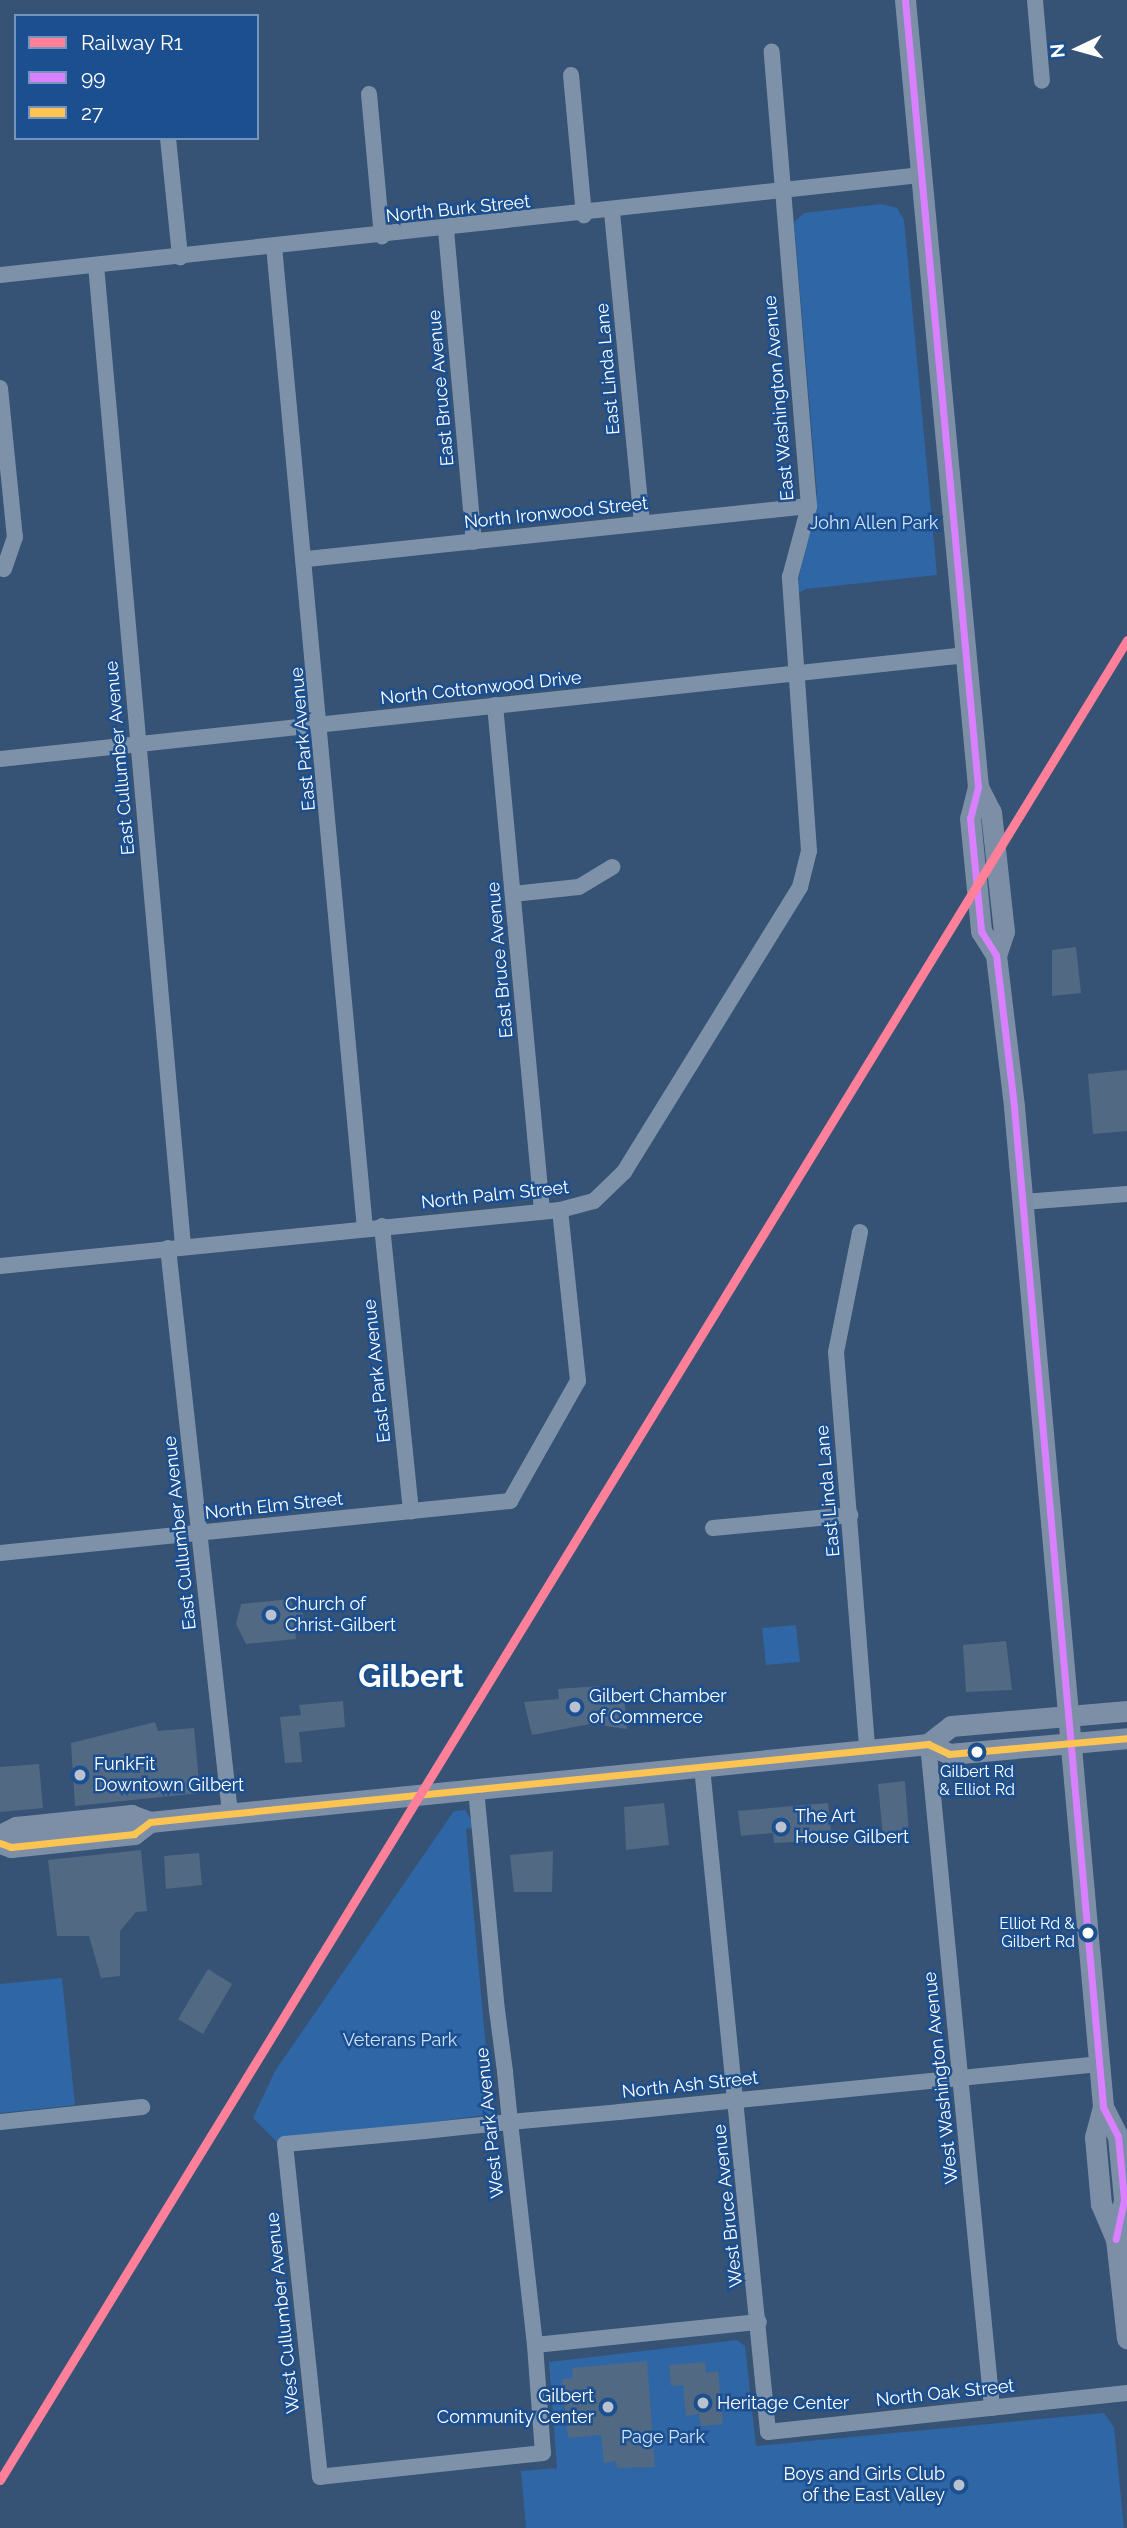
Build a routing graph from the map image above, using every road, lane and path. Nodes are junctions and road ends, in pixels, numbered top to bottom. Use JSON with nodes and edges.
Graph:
{"nodes":[{"id":1,"x":905,"y":0,"type":"edge"},
{"id":2,"x":1035,"y":0,"type":"edge"},
{"id":3,"x":772,"y":52,"type":"dead end"},
{"id":4,"x":571,"y":75,"type":"dead end"},
{"id":5,"x":1042,"y":80,"type":"dead end"},
{"id":6,"x":369,"y":94,"type":"dead end"},
{"id":7,"x":168,"y":140,"type":"edge"},
{"id":8,"x":920,"y":175,"type":"junction"},
{"id":9,"x":782,"y":192,"type":"junction"},
{"id":10,"x":612,"y":212,"type":"junction"},
{"id":11,"x":584,"y":215,"type":"junction"},
{"id":12,"x":446,"y":230,"type":"junction"},
{"id":13,"x":382,"y":236,"type":"junction"},
{"id":14,"x":274,"y":246,"type":"junction"},
{"id":15,"x":180,"y":257,"type":"junction"},
{"id":16,"x":96,"y":265,"type":"junction"},
{"id":17,"x":0,"y":275,"type":"edge"},
{"id":18,"x":0,"y":391,"type":"edge"},
{"id":19,"x":809,"y":506,"type":"junction"},
{"id":20,"x":642,"y":523,"type":"junction"},
{"id":21,"x":474,"y":542,"type":"junction"},
{"id":22,"x":307,"y":559,"type":"junction"},
{"id":23,"x":4,"y":569,"type":"dead end"},
{"id":24,"x":966,"y":656,"type":"junction"},
{"id":25,"x":798,"y":673,"type":"junction"},
{"id":26,"x":495,"y":705,"type":"junction"},
{"id":27,"x":321,"y":725,"type":"junction"},
{"id":28,"x":139,"y":744,"type":"junction"},
{"id":29,"x":0,"y":759,"type":"edge"},
{"id":30,"x":811,"y":821,"type":"joint"},
{"id":31,"x":612,"y":867,"type":"dead end"},
{"id":32,"x":513,"y":894,"type":"junction"},
{"id":33,"x":1127,"y":1194,"type":"edge"},
{"id":34,"x":1023,"y":1202,"type":"junction"},
{"id":35,"x":560,"y":1210,"type":"junction"},
{"id":36,"x":542,"y":1211,"type":"junction"},
{"id":37,"x":373,"y":1227,"type":"junction"},
{"id":38,"x":860,"y":1232,"type":"dead end"},
{"id":39,"x":176,"y":1247,"type":"junction"},
{"id":40,"x":0,"y":1266,"type":"edge"},
{"id":41,"x":411,"y":1511,"type":"junction"},
{"id":42,"x":850,"y":1515,"type":"junction"},
{"id":43,"x":713,"y":1528,"type":"dead end"},
{"id":44,"x":200,"y":1533,"type":"junction"},
{"id":45,"x":0,"y":1553,"type":"edge"},
{"id":46,"x":1127,"y":1711,"type":"edge"},
{"id":47,"x":1067,"y":1729,"type":"junction"},
{"id":48,"x":1127,"y":1738,"type":"edge"},
{"id":49,"x":928,"y":1744,"type":"junction"},
{"id":50,"x":867,"y":1750,"type":"junction"},
{"id":51,"x":702,"y":1767,"type":"junction"},
{"id":52,"x":476,"y":1789,"type":"junction"},
{"id":53,"x":230,"y":1813,"type":"junction"},
{"id":54,"x":150,"y":1822,"type":"junction"},
{"id":55,"x":0,"y":1835,"type":"edge"},
{"id":56,"x":0,"y":1843,"type":"edge"},
{"id":57,"x":1099,"y":2064,"type":"junction"},
{"id":58,"x":961,"y":2078,"type":"junction"},
{"id":59,"x":736,"y":2100,"type":"junction"},
{"id":60,"x":142,"y":2107,"type":"dead end"},
{"id":61,"x":0,"y":2122,"type":"edge"},
{"id":62,"x":510,"y":2122,"type":"junction"},
{"id":63,"x":285,"y":2144,"type":"joint"},
{"id":64,"x":759,"y":2322,"type":"junction"},
{"id":65,"x":1127,"y":2338,"type":"edge"},
{"id":66,"x":535,"y":2345,"type":"junction"},
{"id":67,"x":1127,"y":2393,"type":"edge"},
{"id":68,"x":992,"y":2408,"type":"junction"},
{"id":69,"x":768,"y":2432,"type":"joint"},
{"id":70,"x":543,"y":2453,"type":"joint"}],
"edges":[{"from":1,"to":8,"type":"main road"},
{"from":2,"to":5,"type":"street"},
{"from":3,"to":9,"type":"street","name":"East Washington Avenue"},
{"from":4,"to":11,"type":"street"},
{"from":6,"to":13,"type":"street"},
{"from":7,"to":15,"type":"street"},
{"from":8,"to":9,"type":"street","name":"North Burk Street"},
{"from":8,"to":24,"type":"main road"},
{"from":9,"to":10,"type":"street","name":"North Burk Street"},
{"from":9,"to":19,"type":"street","name":"East Washington Avenue"},
{"from":10,"to":11,"type":"street","name":"North Burk Street"},
{"from":10,"to":20,"type":"street","name":"East Linda Lane"},
{"from":11,"to":12,"type":"street","name":"North Burk Street"},
{"from":12,"to":13,"type":"street","name":"North Burk Street"},
{"from":12,"to":21,"type":"street","name":"East Bruce Avenue"},
{"from":13,"to":14,"type":"street","name":"North Burk Street"},
{"from":14,"to":15,"type":"street","name":"North Burk Street"},
{"from":14,"to":22,"type":"street","name":"East Park Avenue"},
{"from":15,"to":16,"type":"street","name":"North Burk Street"},
{"from":16,"to":17,"type":"street","name":"North Burk Street"},
{"from":16,"to":28,"type":"street","name":"East Cullumber Avenue"},
{"from":18,"to":23,"type":"street"},
{"from":19,"to":20,"type":"street","name":"North Ironwood Street"},
{"from":19,"to":25,"type":"street","name":"East Washington Avenue"},
{"from":20,"to":21,"type":"street","name":"North Ironwood Street"},
{"from":21,"to":22,"type":"street","name":"North Ironwood Street"},
{"from":22,"to":27,"type":"street","name":"East Park Avenue"},
{"from":24,"to":25,"type":"street","name":"North Cottonwood Drive"},
{"from":24,"to":34,"type":"main road"},
{"from":25,"to":26,"type":"street","name":"North Cottonwood Drive"},
{"from":25,"to":30,"type":"street","name":"East Washington Avenue"},
{"from":26,"to":27,"type":"street","name":"North Cottonwood Drive"},
{"from":26,"to":32,"type":"street","name":"East Bruce Avenue"},
{"from":27,"to":28,"type":"street","name":"North Cottonwood Drive"},
{"from":27,"to":37,"type":"street","name":"East Park Avenue"},
{"from":28,"to":29,"type":"street","name":"North Cottonwood Drive"},
{"from":28,"to":39,"type":"street","name":"East Cullumber Avenue"},
{"from":30,"to":35,"type":"street","name":"North Palm Street"},
{"from":31,"to":32,"type":"street"},
{"from":32,"to":36,"type":"street","name":"East Bruce Avenue"},
{"from":33,"to":34,"type":"street"},
{"from":34,"to":47,"type":"main road"},
{"from":35,"to":36,"type":"street","name":"North Palm Street"},
{"from":35,"to":41,"type":"street","name":"North Elm Street"},
{"from":36,"to":37,"type":"street","name":"North Palm Street"},
{"from":37,"to":39,"type":"street","name":"North Palm Street"},
{"from":37,"to":41,"type":"street","name":"East Park Avenue"},
{"from":38,"to":42,"type":"street","name":"East Linda Lane"},
{"from":39,"to":40,"type":"street","name":"North Palm Street"},
{"from":39,"to":44,"type":"street","name":"East Cullumber Avenue"},
{"from":41,"to":44,"type":"street","name":"North Elm Street"},
{"from":42,"to":43,"type":"street"},
{"from":42,"to":50,"type":"street","name":"East Linda Lane"},
{"from":44,"to":45,"type":"street","name":"North Elm Street"},
{"from":44,"to":53,"type":"street","name":"East Cullumber Avenue"},
{"from":46,"to":47,"type":"main road"},
{"from":47,"to":48,"type":"main road"},
{"from":47,"to":49,"type":"main road"},
{"from":47,"to":57,"type":"main road"},
{"from":49,"to":50,"type":"main road"},
{"from":49,"to":58,"type":"street","name":"West Washington Avenue"},
{"from":50,"to":51,"type":"main road"},
{"from":51,"to":52,"type":"main road"},
{"from":51,"to":59,"type":"street","name":"West Bruce Avenue"},
{"from":52,"to":53,"type":"main road"},
{"from":52,"to":62,"type":"street","name":"West Park Avenue"},
{"from":53,"to":54,"type":"main road"},
{"from":54,"to":55,"type":"main road"},
{"from":54,"to":56,"type":"main road"},
{"from":57,"to":58,"type":"street","name":"North Ash Street"},
{"from":57,"to":65,"type":"main road"},
{"from":58,"to":59,"type":"street","name":"North Ash Street"},
{"from":58,"to":68,"type":"street","name":"West Washington Avenue"},
{"from":59,"to":62,"type":"street","name":"North Ash Street"},
{"from":59,"to":64,"type":"street","name":"West Bruce Avenue"},
{"from":60,"to":61,"type":"street"},
{"from":62,"to":63,"type":"street","name":"North Ash Street"},
{"from":62,"to":66,"type":"street","name":"West Park Avenue"},
{"from":63,"to":70,"type":"street","name":"West Cullumber Avenue"},
{"from":64,"to":66,"type":"street"},
{"from":64,"to":69,"type":"street","name":"West Bruce Avenue"},
{"from":66,"to":70,"type":"street","name":"West Park Avenue"},
{"from":67,"to":68,"type":"street","name":"North Oak Street"},
{"from":68,"to":69,"type":"street","name":"North Oak Street"}]}
